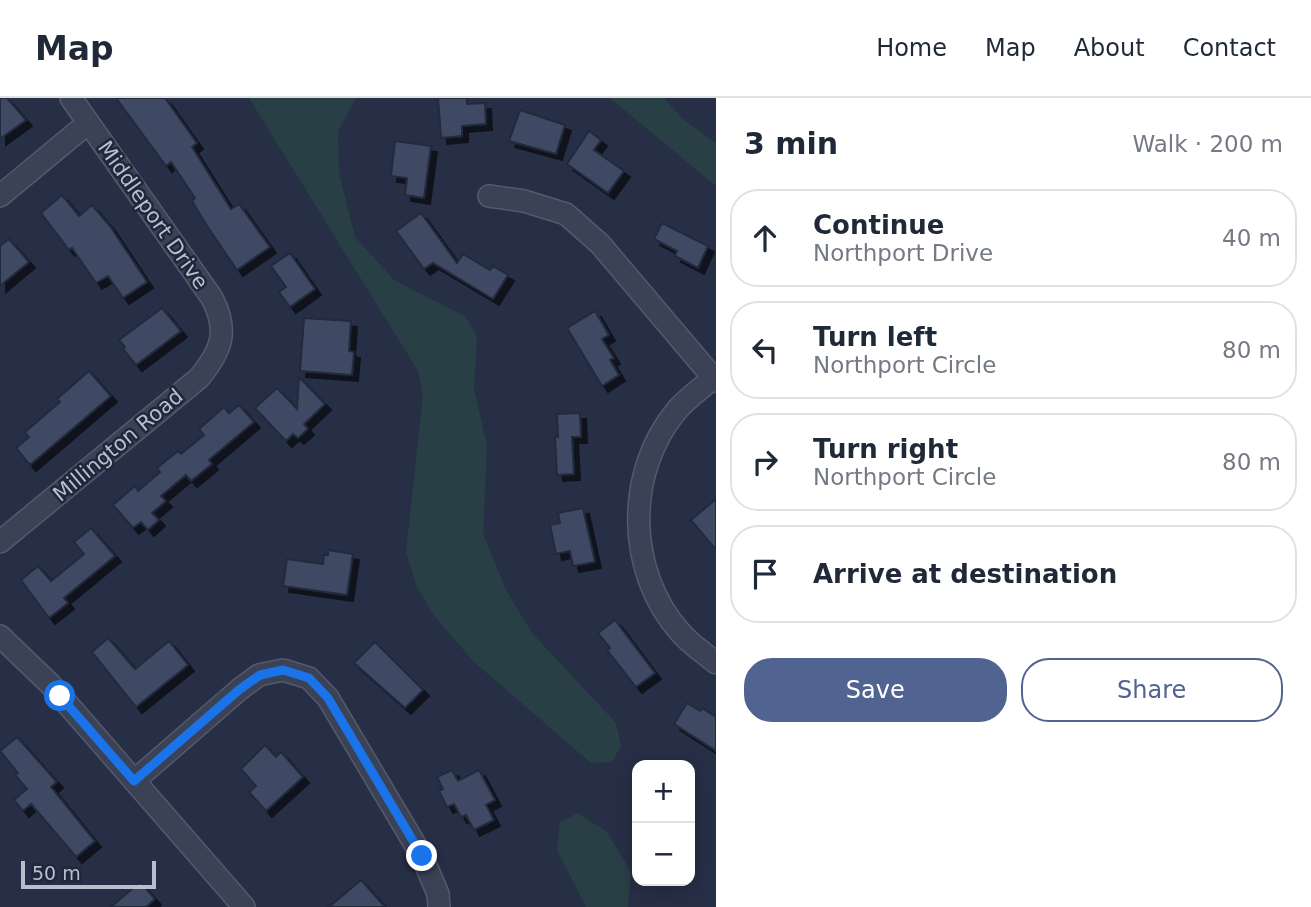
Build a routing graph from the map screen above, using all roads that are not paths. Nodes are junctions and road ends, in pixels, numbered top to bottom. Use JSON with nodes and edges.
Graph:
{"nodes":[{"id":1,"x":71,"y":98,"type":"edge"},
{"id":2,"x":88,"y":123,"type":"junction"},
{"id":3,"x":0,"y":196,"type":"edge"},
{"id":4,"x":489,"y":196,"type":"dead end"},
{"id":5,"x":222,"y":337,"type":"joint"},
{"id":6,"x":715,"y":379,"type":"edge"},
{"id":7,"x":0,"y":542,"type":"edge"},
{"id":8,"x":0,"y":636,"type":"edge"},
{"id":9,"x":716,"y":663,"type":"edge"},
{"id":10,"x":134,"y":781,"type":"junction"},
{"id":11,"x":244,"y":907,"type":"edge"},
{"id":12,"x":439,"y":907,"type":"edge"}],
"edges":[{"from":1,"to":2,"type":"street","name":"Middleport Drive"},
{"from":2,"to":3,"type":"street"},
{"from":2,"to":5,"type":"street","name":"Middleport Drive"},
{"from":4,"to":6,"type":"street"},
{"from":5,"to":7,"type":"street","name":"Millington Road"},
{"from":6,"to":9,"type":"street"},
{"from":8,"to":10,"type":"street"},
{"from":10,"to":11,"type":"street"},
{"from":10,"to":12,"type":"street"}]}
